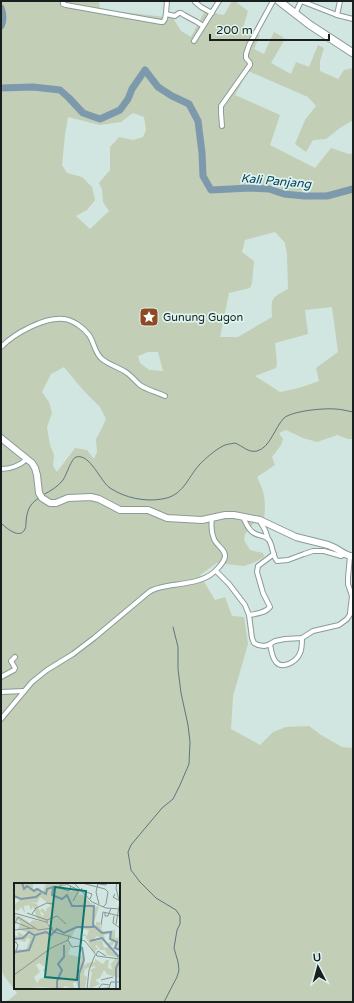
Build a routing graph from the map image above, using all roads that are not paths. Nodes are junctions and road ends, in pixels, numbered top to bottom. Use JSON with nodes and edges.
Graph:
{"nodes":[{"id":1,"x":63,"y":1,"type":"edge"},
{"id":2,"x":167,"y":1,"type":"edge"},
{"id":3,"x":195,"y":1,"type":"edge"},
{"id":4,"x":219,"y":1,"type":"edge"},
{"id":5,"x":273,"y":1,"type":"edge"},
{"id":6,"x":279,"y":1,"type":"edge"},
{"id":7,"x":301,"y":1,"type":"edge"},
{"id":8,"x":340,"y":1,"type":"edge"},
{"id":9,"x":212,"y":13,"type":"junction"},
{"id":10,"x":166,"y":14,"type":"junction"},
{"id":11,"x":295,"y":14,"type":"junction"},
{"id":12,"x":337,"y":15,"type":"junction"},
{"id":13,"x":353,"y":19,"type":"edge"},
{"id":14,"x":203,"y":26,"type":"junction"},
{"id":15,"x":194,"y":41,"type":"dead end"},
{"id":16,"x":353,"y":52,"type":"edge"},
{"id":17,"x":222,"y":126,"type":"dead end"},
{"id":18,"x":1,"y":347,"type":"edge"},
{"id":19,"x":165,"y":396,"type":"dead end"},
{"id":20,"x":1,"y":438,"type":"edge"},
{"id":21,"x":27,"y":459,"type":"junction"},
{"id":22,"x":1,"y":470,"type":"edge"},
{"id":23,"x":243,"y":517,"type":"junction"},
{"id":24,"x":212,"y":518,"type":"junction"},
{"id":25,"x":260,"y":520,"type":"junction"},
{"id":26,"x":268,"y":540,"type":"junction"},
{"id":27,"x":274,"y":554,"type":"junction"},
{"id":28,"x":349,"y":555,"type":"edge"},
{"id":29,"x":216,"y":571,"type":"junction"},
{"id":30,"x":353,"y":610,"type":"edge"},
{"id":31,"x":249,"y":615,"type":"junction"},
{"id":32,"x":350,"y":615,"type":"junction"},
{"id":33,"x":302,"y":638,"type":"junction"},
{"id":34,"x":270,"y":644,"type":"junction"},
{"id":35,"x":15,"y":657,"type":"dead end"},
{"id":36,"x":1,"y":677,"type":"edge"},
{"id":37,"x":24,"y":691,"type":"junction"},
{"id":38,"x":1,"y":692,"type":"edge"},
{"id":39,"x":1,"y":719,"type":"edge"}],
"edges":[{"from":1,"to":10,"type":"street"},
{"from":2,"to":10,"type":"street"},
{"from":3,"to":9,"type":"street"},
{"from":4,"to":9,"type":"street"},
{"from":5,"to":17,"type":"street"},
{"from":6,"to":11,"type":"main road"},
{"from":7,"to":11,"type":"street"},
{"from":7,"to":12,"type":"street"},
{"from":8,"to":12,"type":"street"},
{"from":9,"to":14,"type":"street"},
{"from":10,"to":14,"type":"street"},
{"from":11,"to":16,"type":"main road"},
{"from":12,"to":13,"type":"street"},
{"from":14,"to":15,"type":"street"},
{"from":18,"to":19,"type":"street"},
{"from":20,"to":21,"type":"street"},
{"from":21,"to":22,"type":"street"},
{"from":21,"to":24,"type":"street"},
{"from":23,"to":24,"type":"street"},
{"from":23,"to":25,"type":"street"},
{"from":23,"to":26,"type":"street"},
{"from":24,"to":29,"type":"street"},
{"from":25,"to":26,"type":"street"},
{"from":25,"to":28,"type":"street"},
{"from":26,"to":27,"type":"street"},
{"from":27,"to":28,"type":"street"},
{"from":27,"to":31,"type":"street"},
{"from":28,"to":32,"type":"street"},
{"from":29,"to":31,"type":"street"},
{"from":29,"to":37,"type":"street"},
{"from":30,"to":32,"type":"street"},
{"from":31,"to":34,"type":"street"},
{"from":32,"to":33,"type":"street"},
{"from":33,"to":34,"type":"street"},
{"from":33,"to":34,"type":"street"},
{"from":35,"to":36,"type":"street"},
{"from":37,"to":38,"type":"street"},
{"from":37,"to":39,"type":"street"}]}
